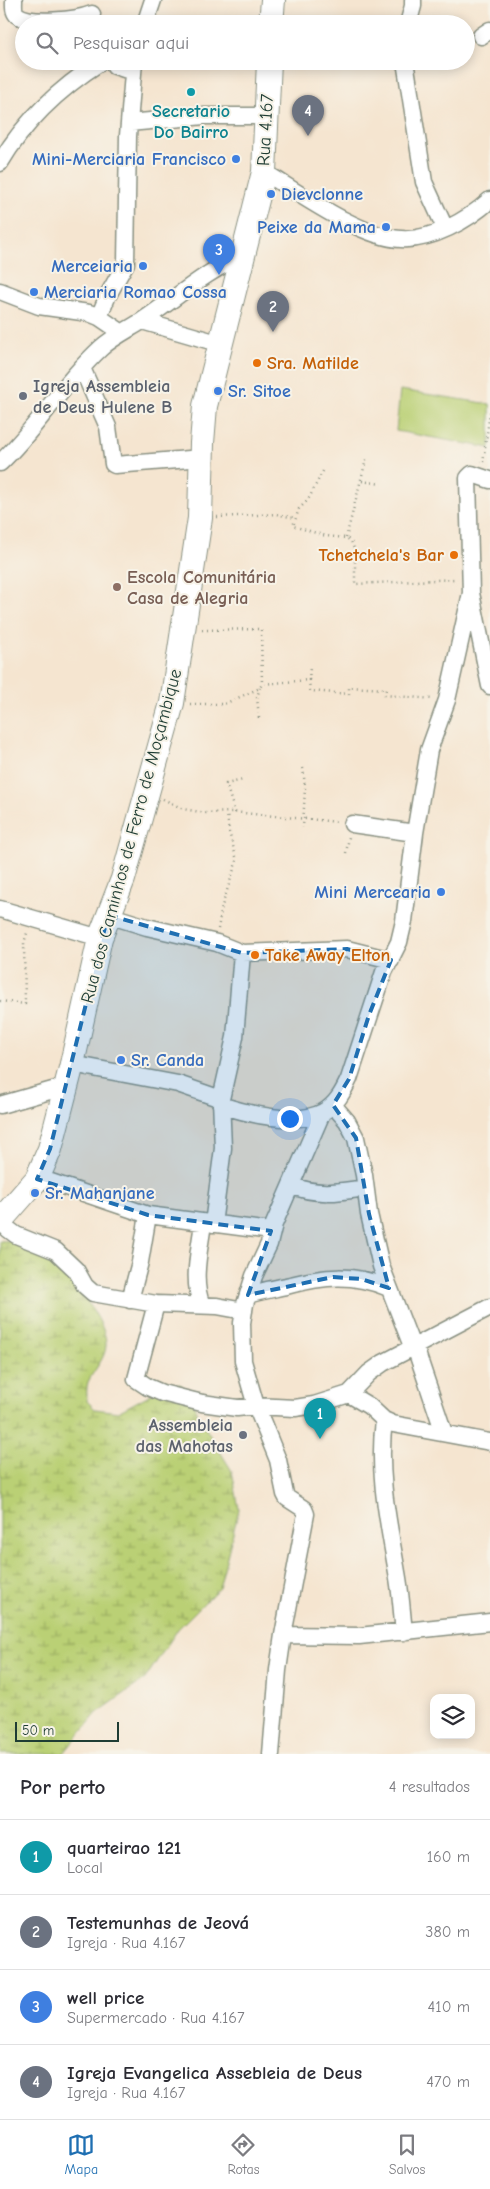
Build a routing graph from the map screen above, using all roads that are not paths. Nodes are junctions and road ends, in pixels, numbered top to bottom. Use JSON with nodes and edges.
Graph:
{"nodes":[{"id":1,"x":14,"y":0,"type":"edge"},
{"id":2,"x":153,"y":0,"type":"edge"},
{"id":3,"x":273,"y":0,"type":"edge"},
{"id":4,"x":413,"y":0,"type":"edge"},
{"id":5,"x":18,"y":15,"type":"edge"},
{"id":6,"x":148,"y":15,"type":"edge"},
{"id":7,"x":272,"y":15,"type":"edge"},
{"id":8,"x":410,"y":15,"type":"edge"},
{"id":9,"x":90,"y":70,"type":"edge"},
{"id":10,"x":133,"y":70,"type":"edge"},
{"id":11,"x":269,"y":70,"type":"edge"},
{"id":12,"x":406,"y":70,"type":"edge"},
{"id":13,"x":266,"y":116,"type":"junction"},
{"id":14,"x":129,"y":123,"type":"junction"},
{"id":15,"x":0,"y":163,"type":"edge"},
{"id":16,"x":264,"y":172,"type":"junction"},
{"id":17,"x":490,"y":200,"type":"edge"},
{"id":18,"x":445,"y":228,"type":"junction"},
{"id":19,"x":244,"y":254,"type":"junction"},
{"id":20,"x":0,"y":292,"type":"edge"},
{"id":21,"x":99,"y":317,"type":"junction"},
{"id":22,"x":142,"y":321,"type":"junction"},
{"id":23,"x":121,"y":332,"type":"junction"},
{"id":24,"x":221,"y":344,"type":"junction"},
{"id":25,"x":82,"y":368,"type":"junction"},
{"id":26,"x":202,"y":458,"type":"junction"},
{"id":27,"x":0,"y":463,"type":"edge"},
{"id":28,"x":486,"y":478,"type":"edge"},
{"id":29,"x":471,"y":593,"type":"junction"},
{"id":30,"x":490,"y":686,"type":"edge"},
{"id":31,"x":352,"y":824,"type":"road end"},
{"id":32,"x":415,"y":833,"type":"junction"},
{"id":33,"x":0,"y":909,"type":"edge"},
{"id":34,"x":108,"y":915,"type":"junction"},
{"id":35,"x":100,"y":938,"type":"junction"},
{"id":36,"x":242,"y":953,"type":"junction"},
{"id":37,"x":391,"y":960,"type":"junction"},
{"id":38,"x":69,"y":1075,"type":"junction"},
{"id":39,"x":221,"y":1102,"type":"junction"},
{"id":40,"x":0,"y":1105,"type":"edge"},
{"id":41,"x":328,"y":1109,"type":"junction"},
{"id":42,"x":37,"y":1179,"type":"junction"},
{"id":43,"x":291,"y":1185,"type":"junction"},
{"id":44,"x":365,"y":1188,"type":"junction"},
{"id":45,"x":148,"y":1215,"type":"junction"},
{"id":46,"x":1,"y":1218,"type":"edge"},
{"id":47,"x":208,"y":1224,"type":"junction"},
{"id":48,"x":271,"y":1231,"type":"junction"},
{"id":49,"x":390,"y":1288,"type":"junction"},
{"id":50,"x":130,"y":1300,"type":"junction"},
{"id":51,"x":246,"y":1303,"type":"junction"},
{"id":52,"x":156,"y":1304,"type":"junction"},
{"id":53,"x":202,"y":1305,"type":"junction"},
{"id":54,"x":490,"y":1307,"type":"edge"},
{"id":55,"x":415,"y":1347,"type":"junction"},
{"id":56,"x":349,"y":1394,"type":"junction"},
{"id":57,"x":256,"y":1406,"type":"junction"},
{"id":58,"x":384,"y":1420,"type":"junction"},
{"id":59,"x":444,"y":1433,"type":"junction"},
{"id":60,"x":490,"y":1442,"type":"edge"},
{"id":61,"x":490,"y":1622,"type":"edge"},
{"id":62,"x":404,"y":1632,"type":"junction"},
{"id":63,"x":283,"y":1635,"type":"junction"},
{"id":64,"x":271,"y":1754,"type":"edge"}],
"edges":[{"from":1,"to":5,"type":"street"},
{"from":2,"to":6,"type":"street"},
{"from":3,"to":7,"type":"street"},
{"from":4,"to":8,"type":"street"},
{"from":9,"to":15,"type":"street"},
{"from":10,"to":14,"type":"street"},
{"from":11,"to":13,"type":"street","name":"Rua 4.167"},
{"from":12,"to":18,"type":"street"},
{"from":13,"to":14,"type":"street"},
{"from":13,"to":16,"type":"street","name":"Rua 4.167"},
{"from":14,"to":21,"type":"street"},
{"from":16,"to":18,"type":"street"},
{"from":16,"to":19,"type":"street","name":"Rua 4.167"},
{"from":17,"to":18,"type":"street"},
{"from":19,"to":22,"type":"street"},
{"from":19,"to":24,"type":"street","name":"Rua 4.167"},
{"from":20,"to":21,"type":"street"},
{"from":21,"to":23,"type":"street"},
{"from":22,"to":23,"type":"street"},
{"from":22,"to":24,"type":"street"},
{"from":23,"to":25,"type":"street"},
{"from":24,"to":26,"type":"street","name":"Rua dos Caminhos de Ferro de Moçambique"},
{"from":25,"to":26,"type":"street"},
{"from":25,"to":27,"type":"street"},
{"from":26,"to":34,"type":"street","name":"Rua dos Caminhos de Ferro de Moçambique"},
{"from":28,"to":29,"type":"street"},
{"from":29,"to":30,"type":"street"},
{"from":29,"to":32,"type":"street"},
{"from":31,"to":32,"type":"street"},
{"from":32,"to":37,"type":"street"},
{"from":33,"to":35,"type":"street"},
{"from":34,"to":35,"type":"street","name":"Rua dos Caminhos de Ferro de Moçambique"},
{"from":34,"to":36,"type":"street"},
{"from":35,"to":38,"type":"street","name":"Rua dos Caminhos de Ferro de Moçambique"},
{"from":36,"to":37,"type":"street"},
{"from":36,"to":39,"type":"street"},
{"from":37,"to":41,"type":"street"},
{"from":38,"to":39,"type":"street"},
{"from":38,"to":40,"type":"street"},
{"from":38,"to":42,"type":"street","name":"Rua dos Caminhos de Ferro de Moçambique"},
{"from":39,"to":41,"type":"street"},
{"from":39,"to":47,"type":"street"},
{"from":41,"to":43,"type":"street"},
{"from":41,"to":44,"type":"street"},
{"from":42,"to":45,"type":"street"},
{"from":42,"to":46,"type":"street","name":"Rua dos Caminhos de Ferro de Moçambique"},
{"from":43,"to":44,"type":"street"},
{"from":43,"to":48,"type":"street"},
{"from":44,"to":49,"type":"street"},
{"from":45,"to":47,"type":"street"},
{"from":45,"to":50,"type":"street"},
{"from":46,"to":50,"type":"street"},
{"from":47,"to":48,"type":"street"},
{"from":47,"to":53,"type":"street"},
{"from":48,"to":51,"type":"street"},
{"from":49,"to":51,"type":"street"},
{"from":49,"to":55,"type":"street"},
{"from":50,"to":52,"type":"street"},
{"from":51,"to":53,"type":"street"},
{"from":51,"to":57,"type":"street"},
{"from":52,"to":53,"type":"street"},
{"from":52,"to":57,"type":"street"},
{"from":54,"to":55,"type":"street"},
{"from":55,"to":56,"type":"street"},
{"from":55,"to":59,"type":"street"},
{"from":56,"to":57,"type":"street"},
{"from":56,"to":58,"type":"street"},
{"from":57,"to":63,"type":"street"},
{"from":58,"to":59,"type":"street"},
{"from":58,"to":62,"type":"street"},
{"from":59,"to":60,"type":"street"},
{"from":61,"to":62,"type":"street"},
{"from":62,"to":63,"type":"street"},
{"from":63,"to":64,"type":"street"}]}
